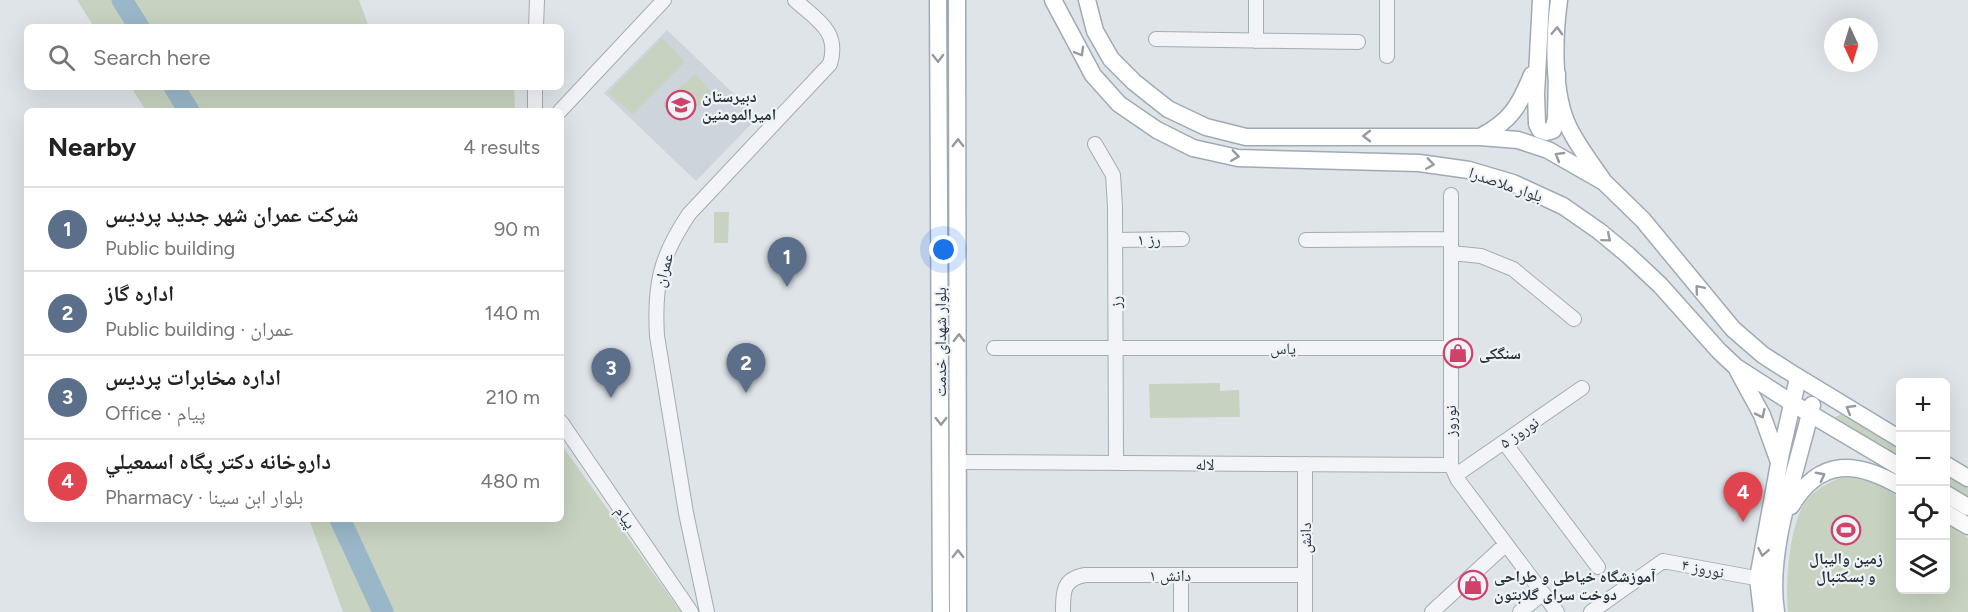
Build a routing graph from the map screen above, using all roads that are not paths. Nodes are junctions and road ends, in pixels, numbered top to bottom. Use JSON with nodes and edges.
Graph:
{"nodes":[{"id":1,"x":537,"y":0,"type":"edge"},
{"id":2,"x":664,"y":0,"type":"edge"},
{"id":3,"x":795,"y":0,"type":"edge"},
{"id":4,"x":938,"y":0,"type":"edge"},
{"id":5,"x":957,"y":0,"type":"edge"},
{"id":6,"x":1053,"y":0,"type":"edge"},
{"id":7,"x":1087,"y":0,"type":"edge"},
{"id":8,"x":1256,"y":0,"type":"edge"},
{"id":9,"x":1387,"y":0,"type":"edge"},
{"id":10,"x":1541,"y":0,"type":"edge"},
{"id":11,"x":1559,"y":0,"type":"edge"},
{"id":12,"x":536,"y":24,"type":"edge"},
{"id":13,"x":1156,"y":39,"type":"dead end"},
{"id":14,"x":1256,"y":40,"type":"junction"},
{"id":15,"x":1358,"y":42,"type":"dead end"},
{"id":16,"x":1387,"y":56,"type":"dead end"},
{"id":17,"x":1538,"y":60,"type":"junction"},
{"id":18,"x":1556,"y":68,"type":"junction"},
{"id":19,"x":535,"y":90,"type":"edge"},
{"id":20,"x":535,"y":108,"type":"edge"},
{"id":21,"x":563,"y":108,"type":"edge"},
{"id":22,"x":1480,"y":137,"type":"junction"},
{"id":23,"x":1095,"y":144,"type":"dead end"},
{"id":24,"x":1604,"y":182,"type":"junction"},
{"id":25,"x":1451,"y":195,"type":"dead end"},
{"id":26,"x":1182,"y":238,"type":"dead end"},
{"id":27,"x":1115,"y":240,"type":"junction"},
{"id":28,"x":1306,"y":240,"type":"dead end"},
{"id":29,"x":1451,"y":246,"type":"junction"},
{"id":30,"x":1574,"y":319,"type":"dead end"},
{"id":31,"x":994,"y":348,"type":"dead end"},
{"id":32,"x":1116,"y":348,"type":"junction"},
{"id":33,"x":1451,"y":348,"type":"junction"},
{"id":34,"x":1736,"y":367,"type":"junction"},
{"id":35,"x":1798,"y":378,"type":"junction"},
{"id":36,"x":1582,"y":388,"type":"dead end"},
{"id":37,"x":1816,"y":389,"type":"junction"},
{"id":38,"x":1792,"y":403,"type":"junction"},
{"id":39,"x":1810,"y":414,"type":"junction"},
{"id":40,"x":564,"y":426,"type":"edge"},
{"id":41,"x":1786,"y":431,"type":"junction"},
{"id":42,"x":1806,"y":433,"type":"junction"},
{"id":43,"x":1896,"y":437,"type":"edge"},
{"id":44,"x":1504,"y":442,"type":"junction"},
{"id":45,"x":1780,"y":458,"type":"junction"},
{"id":46,"x":959,"y":462,"type":"junction"},
{"id":47,"x":1116,"y":463,"type":"junction"},
{"id":48,"x":1305,"y":464,"type":"junction"},
{"id":49,"x":1896,"y":465,"type":"edge"},
{"id":50,"x":1453,"y":470,"type":"junction"},
{"id":51,"x":1896,"y":484,"type":"edge"},
{"id":52,"x":1950,"y":500,"type":"edge"},
{"id":53,"x":1960,"y":514,"type":"edge"},
{"id":54,"x":1783,"y":519,"type":"junction"},
{"id":55,"x":1506,"y":544,"type":"junction"},
{"id":56,"x":1598,"y":567,"type":"dead end"},
{"id":57,"x":1181,"y":575,"type":"junction"},
{"id":58,"x":1305,"y":575,"type":"junction"},
{"id":59,"x":1766,"y":580,"type":"junction"},
{"id":60,"x":1543,"y":593,"type":"junction"},
{"id":61,"x":692,"y":612,"type":"edge"},
{"id":62,"x":707,"y":612,"type":"edge"},
{"id":63,"x":941,"y":612,"type":"edge"},
{"id":64,"x":958,"y":612,"type":"edge"},
{"id":65,"x":1063,"y":612,"type":"edge"},
{"id":66,"x":1181,"y":612,"type":"edge"},
{"id":67,"x":1305,"y":612,"type":"edge"},
{"id":68,"x":1432,"y":612,"type":"edge"},
{"id":69,"x":1520,"y":612,"type":"edge"},
{"id":70,"x":1557,"y":612,"type":"edge"},
{"id":71,"x":1591,"y":612,"type":"edge"},
{"id":72,"x":1762,"y":612,"type":"edge"},
{"id":73,"x":1776,"y":612,"type":"edge"}],
"edges":[{"from":1,"to":12,"type":"street"},
{"from":2,"to":21,"type":"street"},
{"from":3,"to":62,"type":"street","name":"عمران"},
{"from":4,"to":63,"type":"main road","name":"بلوار شهدای خدمت","one_way":true},
{"from":46,"to":5,"type":"main road","name":"بلوار شهدای خدمت","one_way":true},
{"from":6,"to":34,"type":"main road","name":"بلوار ملاصدرا","one_way":true},
{"from":22,"to":7,"type":"main road","one_way":true},
{"from":8,"to":14,"type":"street"},
{"from":9,"to":16,"type":"street"},
{"from":10,"to":17,"type":"main road"},
{"from":18,"to":11,"type":"main road","one_way":true},
{"from":13,"to":14,"type":"street"},
{"from":14,"to":15,"type":"street"},
{"from":17,"to":18,"type":"main road"},
{"from":17,"to":22,"type":"main road"},
{"from":18,"to":24,"type":"main road"},
{"from":19,"to":20,"type":"street"},
{"from":24,"to":22,"type":"main road","one_way":true},
{"from":23,"to":27,"type":"street","name":"رز"},
{"from":35,"to":24,"type":"main road","one_way":true},
{"from":25,"to":29,"type":"street","name":"نوروز"},
{"from":26,"to":27,"type":"street","name":"رز ۱"},
{"from":27,"to":32,"type":"street","name":"رز"},
{"from":28,"to":29,"type":"street"},
{"from":29,"to":30,"type":"street"},
{"from":29,"to":33,"type":"street","name":"نوروز"},
{"from":31,"to":32,"type":"street","name":"یاس"},
{"from":32,"to":33,"type":"street","name":"یاس"},
{"from":32,"to":47,"type":"street","name":"رز"},
{"from":33,"to":50,"type":"street","name":"نوروز"},
{"from":34,"to":38,"type":"main road","name":"بلوار ملاصدرا"},
{"from":34,"to":45,"type":"main road","one_way":true},
{"from":35,"to":37,"type":"main road"},
{"from":35,"to":38,"type":"main road"},
{"from":36,"to":44,"type":"street","name":"نوروز ۵"},
{"from":37,"to":39,"type":"main road"},
{"from":43,"to":37,"type":"main road","one_way":true},
{"from":38,"to":39,"type":"main road","name":"بلوار ملاصدرا"},
{"from":38,"to":41,"type":"main road"},
{"from":39,"to":42,"type":"main road"},
{"from":39,"to":49,"type":"main road","name":"بلوار ملاصدرا"},
{"from":40,"to":61,"type":"street","name":"پیام"},
{"from":41,"to":42,"type":"main road"},
{"from":41,"to":45,"type":"main road"},
{"from":42,"to":54,"type":"main road"},
{"from":44,"to":50,"type":"street","name":"نوروز ۵"},
{"from":44,"to":56,"type":"street"},
{"from":45,"to":59,"type":"main road","one_way":true},
{"from":46,"to":47,"type":"street","name":"لاله"},
{"from":64,"to":46,"type":"main road","name":"بلوار شهدای خدمت","one_way":true},
{"from":47,"to":48,"type":"street","name":"لاله"},
{"from":48,"to":50,"type":"street","name":"لاله"},
{"from":48,"to":58,"type":"street","name":"دانش"},
{"from":50,"to":55,"type":"street"},
{"from":54,"to":51,"type":"main road","one_way":true},
{"from":52,"to":53,"type":"main road"},
{"from":54,"to":59,"type":"main road"},
{"from":55,"to":60,"type":"street"},
{"from":55,"to":68,"type":"street"},
{"from":57,"to":58,"type":"street","name":"دانش ۱"},
{"from":57,"to":65,"type":"street","name":"دانش ۱"},
{"from":57,"to":66,"type":"street"},
{"from":58,"to":67,"type":"street","name":"دانش"},
{"from":59,"to":71,"type":"street","name":"نوروز ۴"},
{"from":59,"to":72,"type":"main road"},
{"from":59,"to":73,"type":"main road"},
{"from":60,"to":69,"type":"street"},
{"from":60,"to":70,"type":"street"}]}
